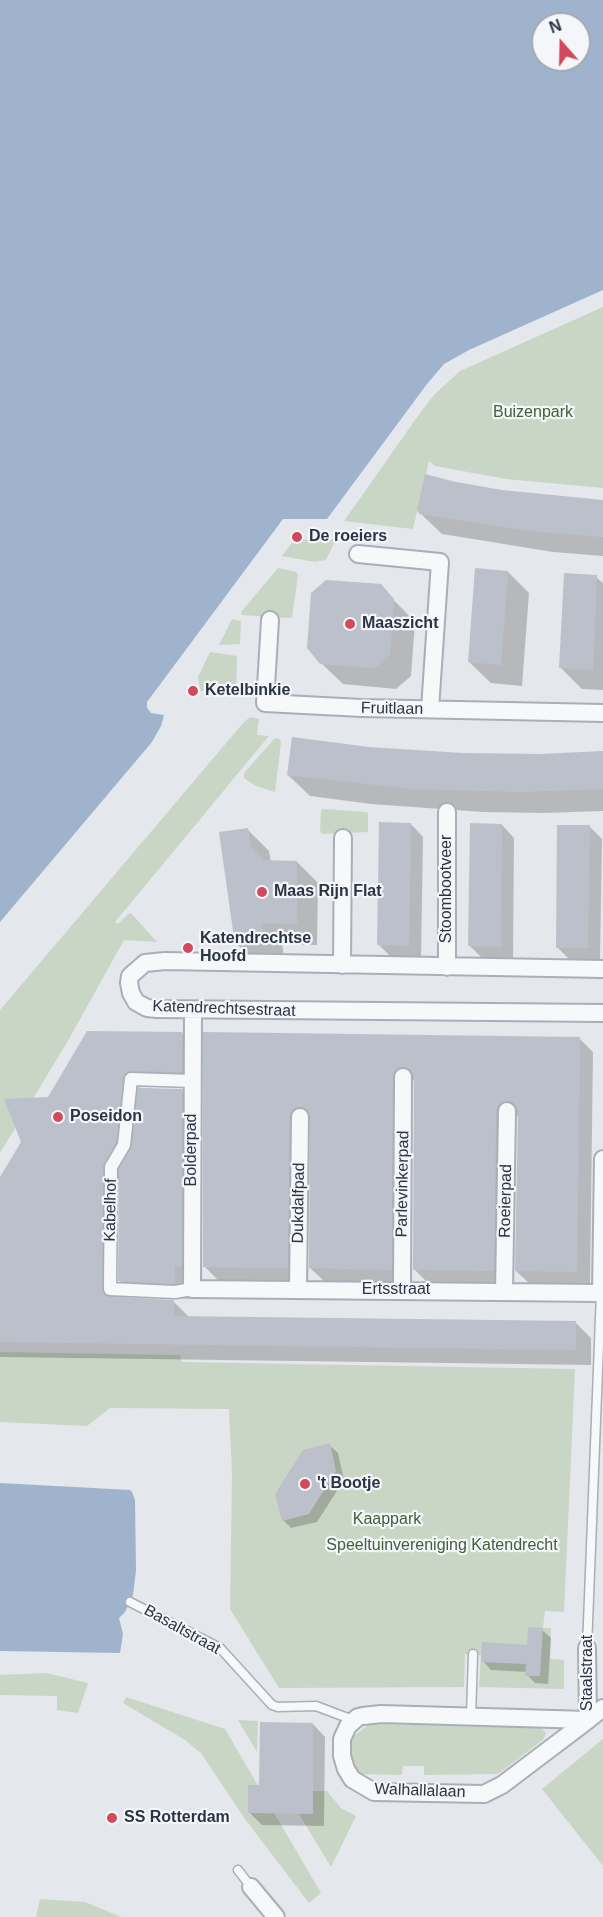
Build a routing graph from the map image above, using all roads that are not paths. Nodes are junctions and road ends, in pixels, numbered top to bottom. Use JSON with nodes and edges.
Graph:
{"nodes":[{"id":1,"x":358,"y":554,"type":"dead end"},
{"id":2,"x":270,"y":620,"type":"dead end"},
{"id":3,"x":430,"y":709,"type":"junction"},
{"id":4,"x":603,"y":713,"type":"edge"},
{"id":5,"x":447,"y":812,"type":"dead end"},
{"id":6,"x":343,"y":838,"type":"dead end"},
{"id":7,"x":342,"y":965,"type":"junction"},
{"id":8,"x":447,"y":967,"type":"junction"},
{"id":9,"x":603,"y":969,"type":"edge"},
{"id":10,"x":193,"y":1010,"type":"junction"},
{"id":11,"x":603,"y":1013,"type":"edge"},
{"id":12,"x":403,"y":1077,"type":"dead end"},
{"id":13,"x":193,"y":1081,"type":"junction"},
{"id":14,"x":507,"y":1111,"type":"dead end"},
{"id":15,"x":300,"y":1117,"type":"dead end"},
{"id":16,"x":603,"y":1159,"type":"edge"},
{"id":17,"x":602,"y":1275,"type":"edge"},
{"id":18,"x":192,"y":1289,"type":"junction"},
{"id":19,"x":298,"y":1290,"type":"junction"},
{"id":20,"x":402,"y":1290,"type":"junction"},
{"id":21,"x":504,"y":1292,"type":"junction"},
{"id":22,"x":601,"y":1293,"type":"junction"},
{"id":23,"x":130,"y":1602,"type":"dead end"},
{"id":24,"x":587,"y":1648,"type":"joint"},
{"id":25,"x":473,"y":1654,"type":"dead end"},
{"id":26,"x":603,"y":1708,"type":"edge"},
{"id":27,"x":471,"y":1718,"type":"junction"},
{"id":28,"x":353,"y":1720,"type":"junction"},
{"id":29,"x":588,"y":1720,"type":"junction"},
{"id":30,"x":238,"y":1869,"type":"dead end"},
{"id":31,"x":251,"y":1887,"type":"joint"},
{"id":32,"x":276,"y":1917,"type":"edge"}],
"edges":[{"from":1,"to":3,"type":"street"},
{"from":2,"to":3,"type":"street","name":"Fruitlaan"},
{"from":3,"to":4,"type":"street","name":"Fruitlaan"},
{"from":5,"to":8,"type":"street","name":"Stoombootveer"},
{"from":6,"to":7,"type":"street"},
{"from":7,"to":8,"type":"street","name":"Katendrechtsestraat"},
{"from":7,"to":10,"type":"street","name":"Katendrechtsestraat"},
{"from":8,"to":9,"type":"street","name":"Katendrechtsestraat"},
{"from":10,"to":11,"type":"street","name":"Katendrechtsestraat"},
{"from":10,"to":13,"type":"street","name":"Bolderpad"},
{"from":12,"to":20,"type":"street","name":"Parlevinkerpad"},
{"from":13,"to":18,"type":"street","name":"Bolderpad"},
{"from":13,"to":18,"type":"street","name":"Kabelhof"},
{"from":14,"to":21,"type":"street","name":"Roeierpad"},
{"from":15,"to":19,"type":"street","name":"Dukdalfpad"},
{"from":16,"to":17,"type":"street","name":"Staalstraat"},
{"from":17,"to":22,"type":"street","name":"Staalstraat"},
{"from":18,"to":19,"type":"street","name":"Ertsstraat"},
{"from":19,"to":20,"type":"street","name":"Ertsstraat"},
{"from":20,"to":21,"type":"street","name":"Ertsstraat"},
{"from":21,"to":22,"type":"street","name":"Ertsstraat"},
{"from":22,"to":24,"type":"lane","name":"Staalstraat"},
{"from":23,"to":28,"type":"lane","name":"Basaltstraat"},
{"from":24,"to":29,"type":"street","name":"Staalstraat"},
{"from":25,"to":27,"type":"lane"},
{"from":26,"to":29,"type":"street","name":"Walhallalaan"},
{"from":27,"to":28,"type":"street"},
{"from":27,"to":29,"type":"street"},
{"from":28,"to":29,"type":"street","name":"Walhallalaan"},
{"from":30,"to":31,"type":"lane"},
{"from":31,"to":32,"type":"street"}]}
